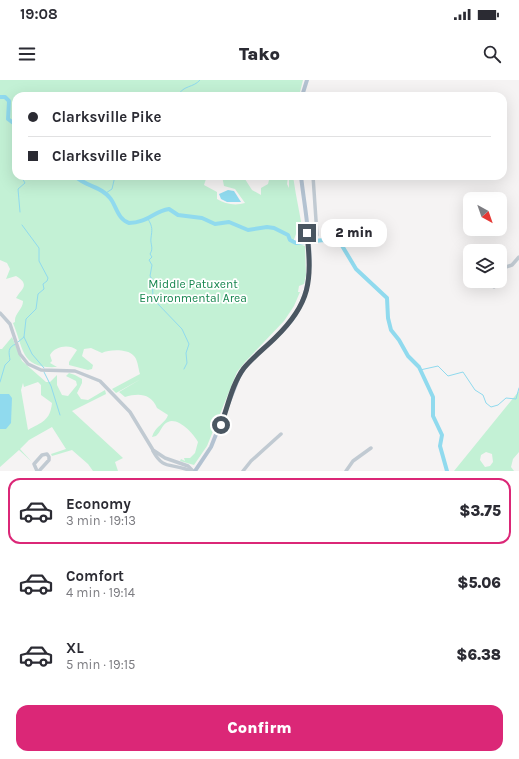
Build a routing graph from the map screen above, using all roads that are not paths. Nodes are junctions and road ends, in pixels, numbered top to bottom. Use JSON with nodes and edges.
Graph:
{"nodes":[{"id":1,"x":306,"y":80,"type":"edge"},
{"id":2,"x":303,"y":92,"type":"edge"},
{"id":3,"x":301,"y":180,"type":"edge"},
{"id":4,"x":312,"y":180,"type":"edge"},
{"id":5,"x":317,"y":235,"type":"dead end"},
{"id":6,"x":519,"y":257,"type":"edge"},
{"id":7,"x":507,"y":267,"type":"edge"},
{"id":8,"x":0,"y":313,"type":"edge"},
{"id":9,"x":282,"y":434,"type":"dead end"},
{"id":10,"x":372,"y":448,"type":"dead end"},
{"id":11,"x":153,"y":450,"type":"junction"},
{"id":12,"x":38,"y":471,"type":"edge"},
{"id":13,"x":193,"y":471,"type":"edge"},
{"id":14,"x":243,"y":471,"type":"edge"},
{"id":15,"x":346,"y":471,"type":"edge"}],
"edges":[{"from":1,"to":2,"type":"main road"},
{"from":3,"to":13,"type":"main road"},
{"from":4,"to":5,"type":"street"},
{"from":6,"to":7,"type":"street"},
{"from":8,"to":11,"type":"street"},
{"from":9,"to":14,"type":"street"},
{"from":10,"to":15,"type":"street"},
{"from":11,"to":13,"type":"street"},
{"from":11,"to":13,"type":"street"},
{"from":12,"to":12,"type":"street"}]}
